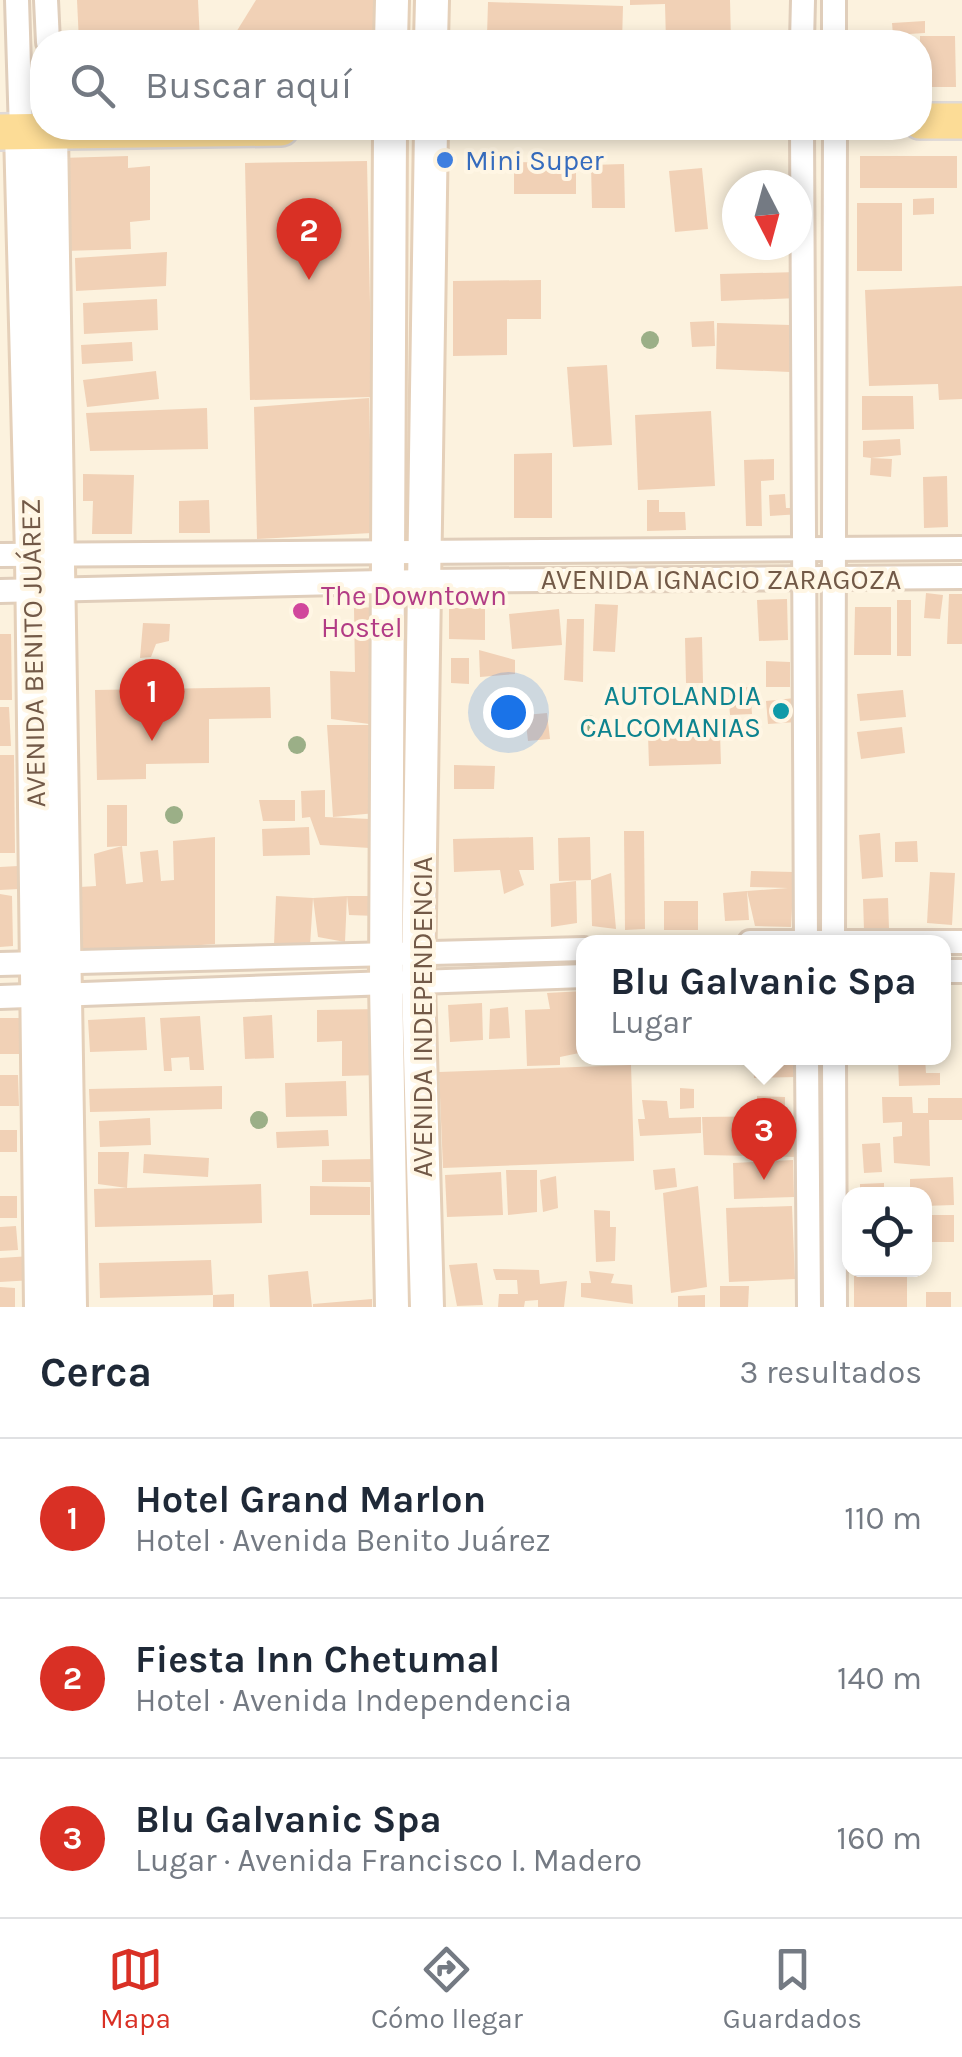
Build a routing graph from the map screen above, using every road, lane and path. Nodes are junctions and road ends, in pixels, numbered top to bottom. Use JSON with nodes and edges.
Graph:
{"nodes":[{"id":1,"x":18,"y":0,"type":"edge"},
{"id":2,"x":46,"y":0,"type":"edge"},
{"id":3,"x":392,"y":0,"type":"edge"},
{"id":4,"x":432,"y":0,"type":"edge"},
{"id":5,"x":803,"y":0,"type":"edge"},
{"id":6,"x":834,"y":0,"type":"edge"},
{"id":7,"x":47,"y":30,"type":"edge"},
{"id":8,"x":392,"y":30,"type":"edge"},
{"id":9,"x":431,"y":30,"type":"edge"},
{"id":10,"x":802,"y":30,"type":"edge"},
{"id":11,"x":834,"y":30,"type":"edge"},
{"id":12,"x":30,"y":121,"type":"edge"},
{"id":13,"x":932,"y":121,"type":"edge"},
{"id":14,"x":962,"y":121,"type":"edge"},
{"id":15,"x":31,"y":140,"type":"edge"},
{"id":16,"x":390,"y":140,"type":"edge"},
{"id":17,"x":431,"y":140,"type":"edge"},
{"id":18,"x":802,"y":140,"type":"edge"},
{"id":19,"x":835,"y":140,"type":"edge"},
{"id":20,"x":388,"y":210,"type":"junction"},
{"id":21,"x":429,"y":211,"type":"junction"},
{"id":22,"x":426,"y":419,"type":"junction"},
{"id":23,"x":387,"y":422,"type":"junction"},
{"id":24,"x":833,"y":548,"type":"junction"},
{"id":25,"x":962,"y":548,"type":"edge"},
{"id":26,"x":804,"y":550,"type":"junction"},
{"id":27,"x":31,"y":554,"type":"edge"},
{"id":28,"x":387,"y":568,"type":"junction"},
{"id":29,"x":424,"y":568,"type":"junction"},
{"id":30,"x":804,"y":578,"type":"junction"},
{"id":31,"x":962,"y":578,"type":"edge"},
{"id":32,"x":835,"y":579,"type":"junction"},
{"id":33,"x":31,"y":591,"type":"edge"},
{"id":34,"x":806,"y":935,"type":"edge"},
{"id":35,"x":833,"y":935,"type":"edge"},
{"id":36,"x":576,"y":949,"type":"edge"},
{"id":37,"x":0,"y":964,"type":"edge"},
{"id":38,"x":403,"y":969,"type":"junction"},
{"id":39,"x":576,"y":976,"type":"edge"},
{"id":40,"x":53,"y":979,"type":"junction"},
{"id":41,"x":0,"y":997,"type":"edge"},
{"id":42,"x":807,"y":1065,"type":"edge"},
{"id":43,"x":834,"y":1065,"type":"edge"},
{"id":44,"x":41,"y":1307,"type":"edge"},
{"id":45,"x":70,"y":1307,"type":"edge"},
{"id":46,"x":392,"y":1307,"type":"edge"},
{"id":47,"x":427,"y":1307,"type":"edge"},
{"id":48,"x":809,"y":1307,"type":"edge"},
{"id":49,"x":836,"y":1307,"type":"edge"}],
"edges":[{"from":1,"to":12,"type":"street","name":"AVENIDA BENITO JUÁREZ"},
{"from":2,"to":7,"type":"street"},
{"from":3,"to":8,"type":"main road"},
{"from":4,"to":9,"type":"main road"},
{"from":5,"to":10,"type":"street"},
{"from":6,"to":11,"type":"street"},
{"from":13,"to":14,"type":"main road"},
{"from":15,"to":27,"type":"main road","name":"AVENIDA BENITO JUÁREZ"},
{"from":16,"to":20,"type":"main road","name":"AVENIDA INDEPENDENCIA"},
{"from":17,"to":21,"type":"main road","name":"AVENIDA INDEPENDENCIA"},
{"from":18,"to":26,"type":"street"},
{"from":19,"to":24,"type":"street"},
{"from":20,"to":21,"type":"main road"},
{"from":20,"to":23,"type":"main road","name":"AVENIDA INDEPENDENCIA"},
{"from":21,"to":22,"type":"main road","name":"AVENIDA INDEPENDENCIA"},
{"from":22,"to":23,"type":"main road"},
{"from":22,"to":29,"type":"main road","name":"AVENIDA INDEPENDENCIA"},
{"from":23,"to":28,"type":"main road","name":"AVENIDA INDEPENDENCIA"},
{"from":24,"to":25,"type":"street","name":"AVENIDA IGNACIO ZARAGOZA"},
{"from":24,"to":26,"type":"street","name":"AVENIDA IGNACIO ZARAGOZA"},
{"from":24,"to":32,"type":"street"},
{"from":26,"to":29,"type":"street","name":"AVENIDA IGNACIO ZARAGOZA"},
{"from":26,"to":30,"type":"street"},
{"from":27,"to":28,"type":"street","name":"AVENIDA IGNACIO ZARAGOZA"},
{"from":27,"to":33,"type":"main road","name":"AVENIDA BENITO JUÁREZ"},
{"from":28,"to":29,"type":"street","name":"AVENIDA IGNACIO ZARAGOZA"},
{"from":28,"to":33,"type":"street","name":"AVENIDA IGNACIO ZARAGOZA"},
{"from":28,"to":38,"type":"main road","name":"AVENIDA INDEPENDENCIA"},
{"from":29,"to":30,"type":"street","name":"AVENIDA IGNACIO ZARAGOZA"},
{"from":29,"to":38,"type":"main road","name":"AVENIDA INDEPENDENCIA"},
{"from":30,"to":32,"type":"street","name":"AVENIDA IGNACIO ZARAGOZA"},
{"from":30,"to":34,"type":"street"},
{"from":31,"to":32,"type":"street","name":"AVENIDA IGNACIO ZARAGOZA"},
{"from":32,"to":35,"type":"street"},
{"from":33,"to":40,"type":"main road","name":"AVENIDA BENITO JUÁREZ"},
{"from":36,"to":38,"type":"street"},
{"from":37,"to":40,"type":"street"},
{"from":38,"to":39,"type":"street"},
{"from":38,"to":40,"type":"street"},
{"from":38,"to":40,"type":"street"},
{"from":38,"to":46,"type":"main road","name":"AVENIDA INDEPENDENCIA"},
{"from":38,"to":47,"type":"main road","name":"AVENIDA INDEPENDENCIA"},
{"from":40,"to":41,"type":"street"},
{"from":40,"to":44,"type":"main road","name":"AVENIDA BENITO JUÁREZ"},
{"from":40,"to":45,"type":"main road","name":"AVENIDA BENITO JUÁREZ"},
{"from":42,"to":48,"type":"street"},
{"from":43,"to":49,"type":"street"}]}
